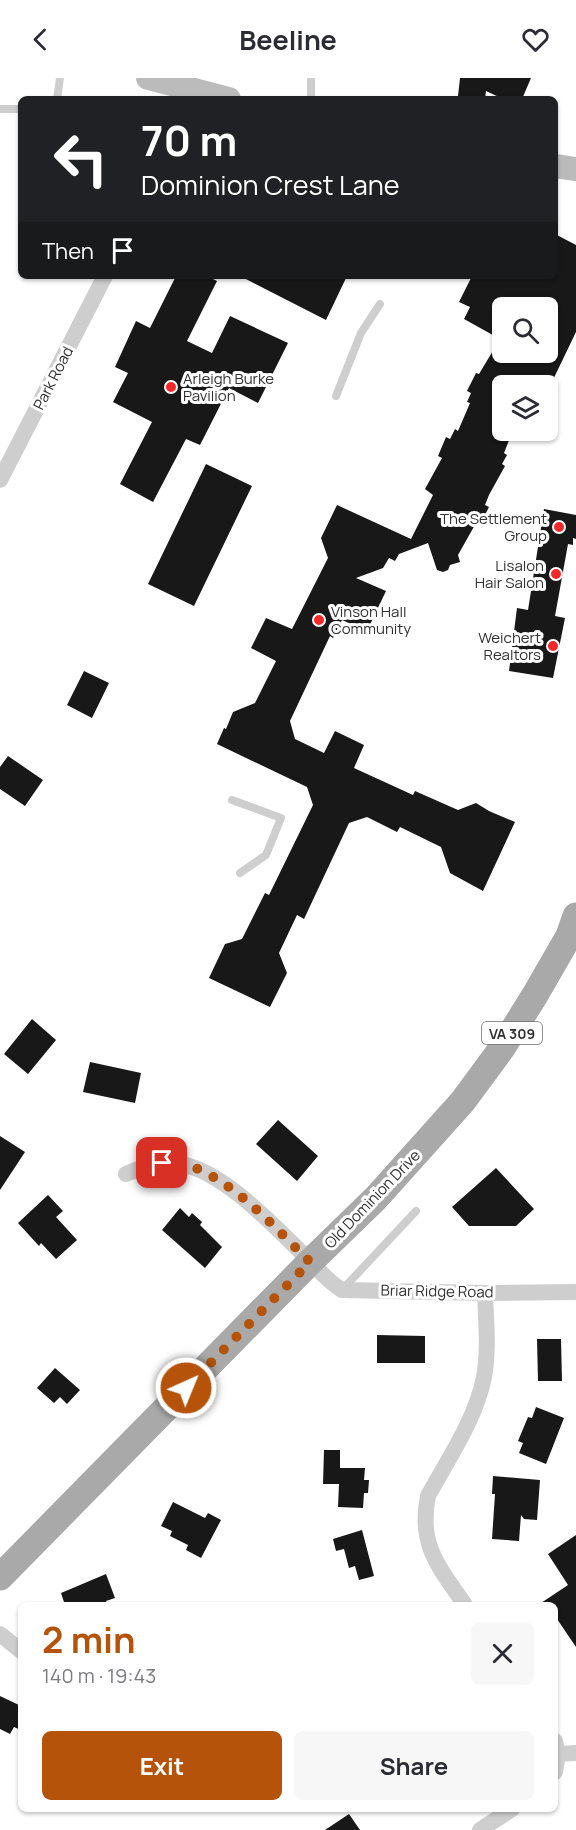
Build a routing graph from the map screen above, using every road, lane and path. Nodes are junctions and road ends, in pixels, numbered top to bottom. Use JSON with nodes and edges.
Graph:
{"nodes":[{"id":1,"x":60,"y":78,"type":"edge"},
{"id":2,"x":148,"y":78,"type":"edge"},
{"id":3,"x":311,"y":78,"type":"edge"},
{"id":4,"x":183,"y":94,"type":"edge"},
{"id":5,"x":57,"y":96,"type":"edge"},
{"id":6,"x":201,"y":96,"type":"edge"},
{"id":7,"x":311,"y":96,"type":"edge"},
{"id":8,"x":0,"y":109,"type":"edge"},
{"id":9,"x":18,"y":110,"type":"edge"},
{"id":10,"x":558,"y":166,"type":"edge"},
{"id":11,"x":576,"y":169,"type":"edge"},
{"id":12,"x":103,"y":279,"type":"edge"},
{"id":13,"x":380,"y":304,"type":"dead end"},
{"id":14,"x":336,"y":396,"type":"dead end"},
{"id":15,"x":0,"y":480,"type":"edge"},
{"id":16,"x":232,"y":800,"type":"dead end"},
{"id":17,"x":240,"y":873,"type":"dead end"},
{"id":18,"x":576,"y":916,"type":"edge"},
{"id":19,"x":126,"y":1174,"type":"dead end"},
{"id":20,"x":416,"y":1211,"type":"dead end"},
{"id":21,"x":310,"y":1262,"type":"junction"},
{"id":22,"x":342,"y":1290,"type":"junction"},
{"id":23,"x":576,"y":1292,"type":"edge"},
{"id":24,"x":485,"y":1293,"type":"junction"},
{"id":25,"x":0,"y":1577,"type":"edge"},
{"id":26,"x":463,"y":1602,"type":"edge"},
{"id":27,"x":0,"y":1634,"type":"edge"},
{"id":28,"x":18,"y":1649,"type":"edge"},
{"id":29,"x":558,"y":1747,"type":"edge"},
{"id":30,"x":576,"y":1753,"type":"edge"},
{"id":31,"x":507,"y":1812,"type":"edge"},
{"id":32,"x":480,"y":1830,"type":"edge"}],
"edges":[{"from":1,"to":5,"type":"lane"},
{"from":2,"to":4,"type":"main road"},
{"from":3,"to":7,"type":"lane"},
{"from":4,"to":6,"type":"main road"},
{"from":8,"to":9,"type":"lane"},
{"from":10,"to":11,"type":"main road"},
{"from":12,"to":15,"type":"street","name":"Park Road"},
{"from":13,"to":14,"type":"lane"},
{"from":16,"to":17,"type":"lane"},
{"from":18,"to":21,"type":"main road","name":"Old Dominion Drive","number":"VA 309"},
{"from":19,"to":21,"type":"street"},
{"from":20,"to":22,"type":"lane"},
{"from":21,"to":22,"type":"street"},
{"from":21,"to":25,"type":"main road","name":"Old Dominion Drive","number":"VA 309"},
{"from":22,"to":24,"type":"street","name":"Briar Ridge Road"},
{"from":23,"to":24,"type":"street","name":"Briar Ridge Road"},
{"from":24,"to":26,"type":"street"},
{"from":27,"to":28,"type":"street"},
{"from":29,"to":30,"type":"street"},
{"from":31,"to":32,"type":"street"}]}
